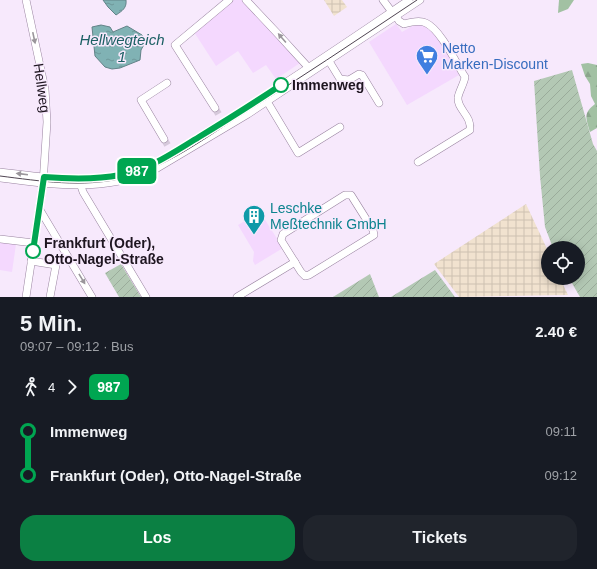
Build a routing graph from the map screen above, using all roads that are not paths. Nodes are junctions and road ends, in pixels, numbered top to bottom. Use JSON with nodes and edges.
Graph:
{"nodes":[{"id":1,"x":26,"y":0,"type":"edge"},
{"id":2,"x":229,"y":0,"type":"edge"},
{"id":3,"x":246,"y":0,"type":"edge"},
{"id":4,"x":383,"y":0,"type":"edge"},
{"id":5,"x":409,"y":0,"type":"edge"},
{"id":6,"x":420,"y":0,"type":"edge"},
{"id":7,"x":394,"y":14,"type":"junction"},
{"id":8,"x":329,"y":61,"type":"junction"},
{"id":9,"x":308,"y":67,"type":"junction"},
{"id":10,"x":167,"y":84,"type":"dead end"},
{"id":11,"x":266,"y":99,"type":"junction"},
{"id":12,"x":379,"y":103,"type":"dead end"},
{"id":13,"x":215,"y":108,"type":"tunnel mouth"},
{"id":14,"x":219,"y":115,"type":"tunnel mouth"},
{"id":15,"x":225,"y":125,"type":"junction"},
{"id":16,"x":340,"y":127,"type":"dead end"},
{"id":17,"x":164,"y":139,"type":"tunnel mouth"},
{"id":18,"x":418,"y":162,"type":"dead end"},
{"id":19,"x":0,"y":172,"type":"edge"},
{"id":20,"x":0,"y":178,"type":"edge"},
{"id":21,"x":44,"y":180,"type":"junction"},
{"id":22,"x":80,"y":182,"type":"junction"},
{"id":23,"x":40,"y":210,"type":"junction"},
{"id":24,"x":0,"y":239,"type":"edge"},
{"id":25,"x":34,"y":243,"type":"junction"},
{"id":26,"x":31,"y":261,"type":"junction"},
{"id":27,"x":295,"y":262,"type":"junction"},
{"id":28,"x":26,"y":297,"type":"edge"},
{"id":29,"x":50,"y":297,"type":"edge"},
{"id":30,"x":92,"y":297,"type":"edge"},
{"id":31,"x":146,"y":297,"type":"edge"},
{"id":32,"x":237,"y":297,"type":"edge"}],
"edges":[{"from":1,"to":21,"type":"street","name":"Hellweg","one_way":true},
{"from":2,"to":13,"type":"street"},
{"from":9,"to":3,"type":"street","one_way":true},
{"from":4,"to":7,"type":"street"},
{"from":5,"to":7,"type":"street"},
{"from":6,"to":7,"type":"street"},
{"from":7,"to":8,"type":"street"},
{"from":7,"to":9,"type":"street"},
{"from":7,"to":18,"type":"street"},
{"from":8,"to":11,"type":"street"},
{"from":8,"to":12,"type":"street"},
{"from":9,"to":11,"type":"street"},
{"from":10,"to":17,"type":"street"},
{"from":11,"to":15,"type":"street"},
{"from":11,"to":16,"type":"street"},
{"from":14,"to":15,"type":"street"},
{"from":15,"to":22,"type":"street"},
{"from":21,"to":19,"type":"street","one_way":true},
{"from":20,"to":21,"type":"street"},
{"from":21,"to":22,"type":"street"},
{"from":21,"to":23,"type":"street","name":"Hellweg"},
{"from":22,"to":31,"type":"street"},
{"from":23,"to":25,"type":"street","name":"Hellweg"},
{"from":23,"to":30,"type":"street","one_way":true},
{"from":24,"to":25,"type":"street"},
{"from":25,"to":26,"type":"street","name":"Hellweg"},
{"from":26,"to":28,"type":"street","name":"Hellweg"},
{"from":26,"to":29,"type":"street"},
{"from":27,"to":27,"type":"street"},
{"from":27,"to":32,"type":"street"}]}
